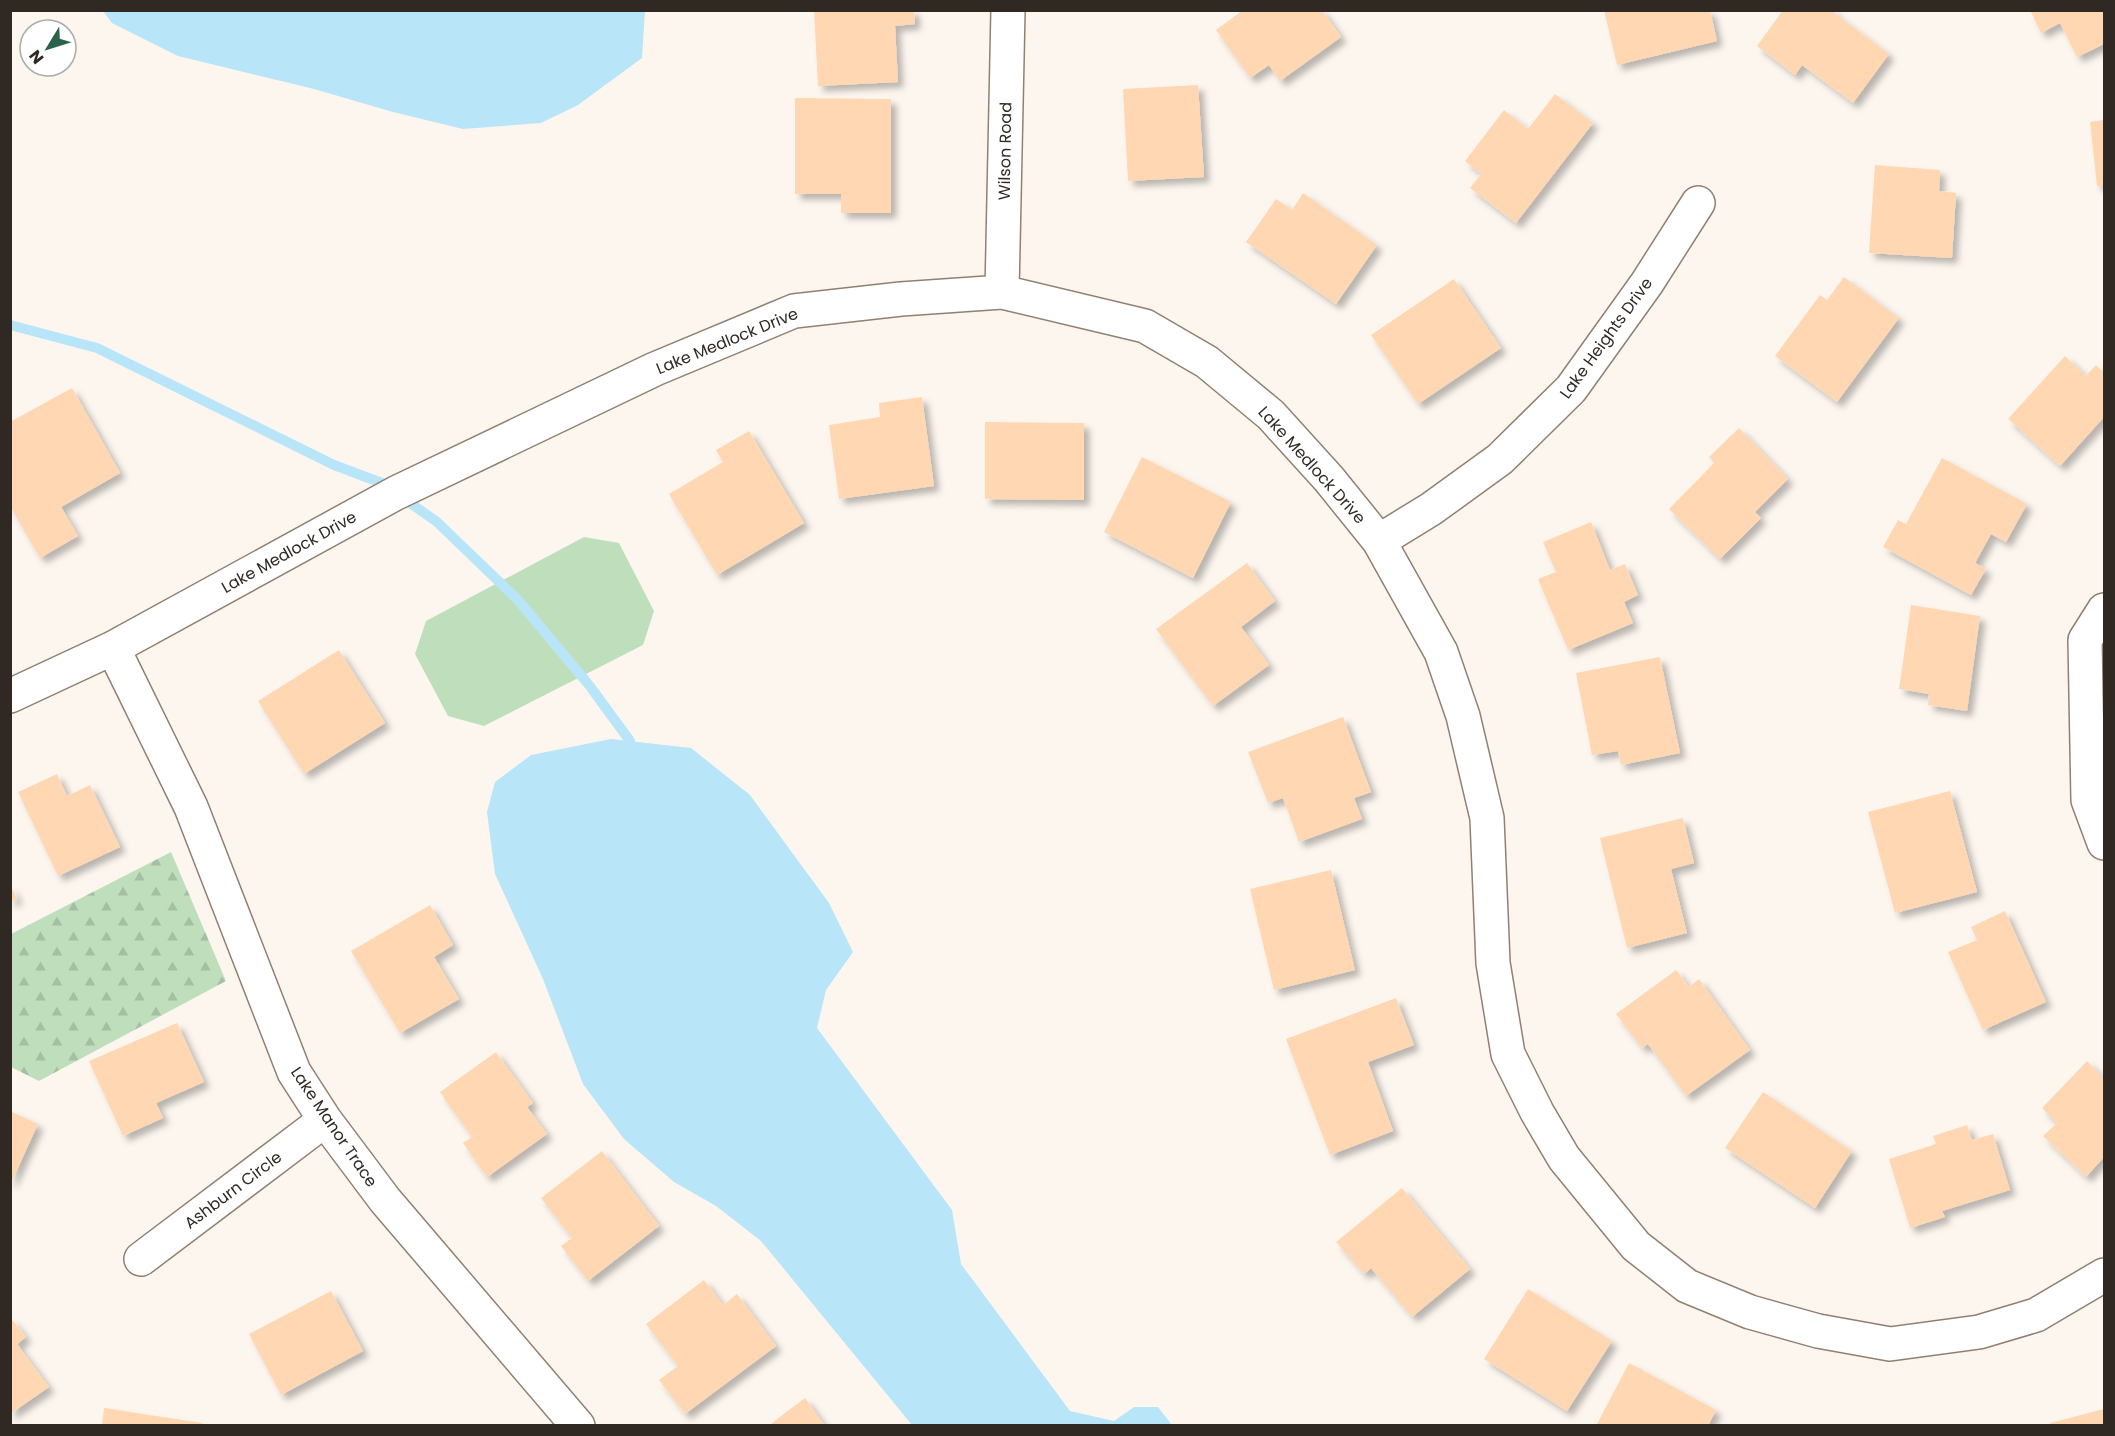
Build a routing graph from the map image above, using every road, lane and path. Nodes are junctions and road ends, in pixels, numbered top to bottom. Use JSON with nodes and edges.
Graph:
{"nodes":[{"id":1,"x":1008,"y":10,"type":"edge"},
{"id":2,"x":1698,"y":203,"type":"dead end"},
{"id":3,"x":1002,"y":292,"type":"junction"},
{"id":4,"x":1379,"y":541,"type":"junction"},
{"id":5,"x":2104,"y":610,"type":"edge"},
{"id":6,"x":113,"y":648,"type":"junction"},
{"id":7,"x":10,"y":696,"type":"edge"},
{"id":8,"x":2104,"y":843,"type":"edge"},
{"id":9,"x":325,"y":1120,"type":"junction"},
{"id":10,"x":141,"y":1259,"type":"dead end"},
{"id":11,"x":2104,"y":1275,"type":"edge"},
{"id":12,"x":578,"y":1425,"type":"edge"}],
"edges":[{"from":1,"to":3,"type":"street","name":"Wilson Road"},
{"from":2,"to":4,"type":"street","name":"Lake Heights Drive"},
{"from":3,"to":4,"type":"street","name":"Lake Medlock Drive"},
{"from":3,"to":6,"type":"street","name":"Lake Medlock Drive"},
{"from":4,"to":11,"type":"street","name":"Lake Medlock Drive"},
{"from":5,"to":8,"type":"street"},
{"from":6,"to":7,"type":"street","name":"Lake Medlock Drive"},
{"from":6,"to":9,"type":"street","name":"Lake Manor Trace"},
{"from":9,"to":10,"type":"street","name":"Ashburn Circle"},
{"from":9,"to":12,"type":"street","name":"Lake Manor Trace"}]}
